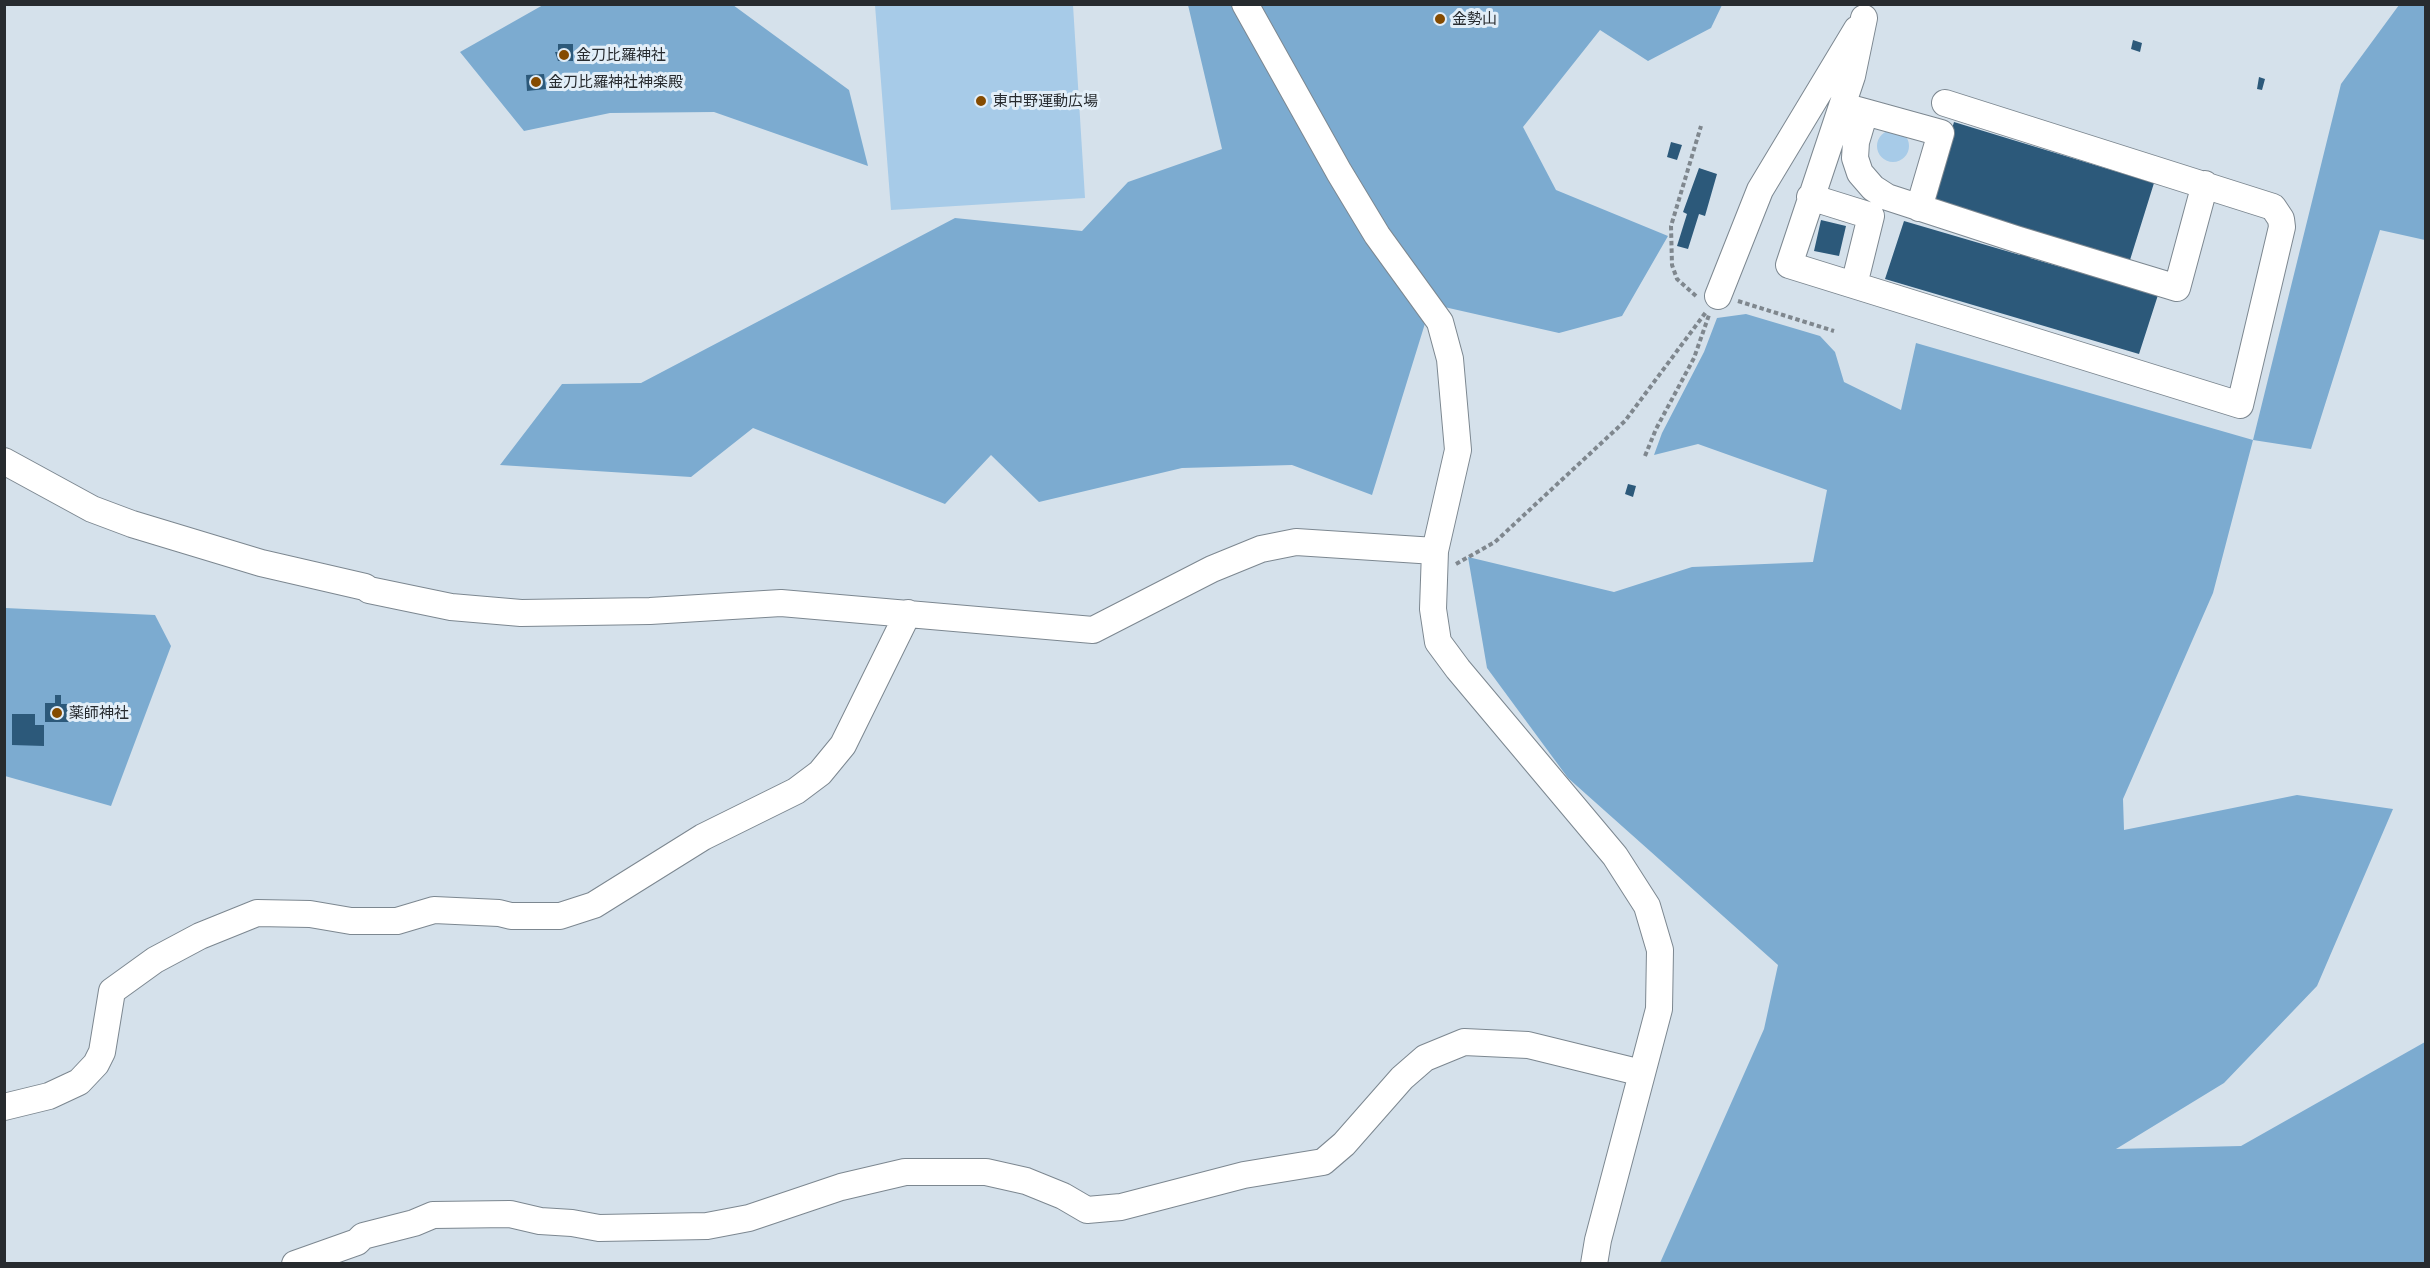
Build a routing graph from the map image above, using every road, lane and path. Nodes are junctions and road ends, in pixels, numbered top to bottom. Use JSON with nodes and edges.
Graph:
{"nodes":[{"id":1,"x":1245,"y":4,"type":"edge"},
{"id":2,"x":1866,"y":11,"type":"edge"},
{"id":3,"x":1854,"y":109,"type":"junction"},
{"id":4,"x":1701,"y":126,"type":"dead end"},
{"id":5,"x":1941,"y":133,"type":"junction"},
{"id":6,"x":2205,"y":184,"type":"junction"},
{"id":7,"x":1810,"y":197,"type":"junction"},
{"id":8,"x":1918,"y":208,"type":"junction"},
{"id":9,"x":1854,"y":285,"type":"junction"},
{"id":10,"x":1716,"y":299,"type":"junction"},
{"id":11,"x":1834,"y":331,"type":"dead end"},
{"id":12,"x":1645,"y":456,"type":"dead end"},
{"id":13,"x":4,"y":461,"type":"edge"},
{"id":14,"x":1435,"y":551,"type":"junction"},
{"id":15,"x":1434,"y":576,"type":"junction"},
{"id":16,"x":908,"y":613,"type":"junction"},
{"id":17,"x":1642,"y":1073,"type":"junction"},
{"id":18,"x":4,"y":1107,"type":"edge"},
{"id":19,"x":295,"y":1263,"type":"edge"},
{"id":20,"x":1594,"y":1263,"type":"edge"}],
"edges":[{"from":1,"to":14,"type":"street"},
{"from":2,"to":3,"type":"street"},
{"from":2,"to":10,"type":"street"},
{"from":3,"to":5,"type":"street"},
{"from":3,"to":7,"type":"street"},
{"from":3,"to":8,"type":"street"},
{"from":4,"to":10,"type":"path"},
{"from":5,"to":6,"type":"street"},
{"from":5,"to":8,"type":"street"},
{"from":6,"to":8,"type":"street"},
{"from":6,"to":9,"type":"street"},
{"from":7,"to":9,"type":"street"},
{"from":7,"to":9,"type":"street"},
{"from":10,"to":11,"type":"path"},
{"from":10,"to":12,"type":"path"},
{"from":10,"to":15,"type":"path"},
{"from":13,"to":16,"type":"street"},
{"from":14,"to":15,"type":"street"},
{"from":14,"to":16,"type":"street"},
{"from":15,"to":17,"type":"street"},
{"from":16,"to":18,"type":"street"},
{"from":17,"to":19,"type":"street"},
{"from":17,"to":20,"type":"street"}]}
